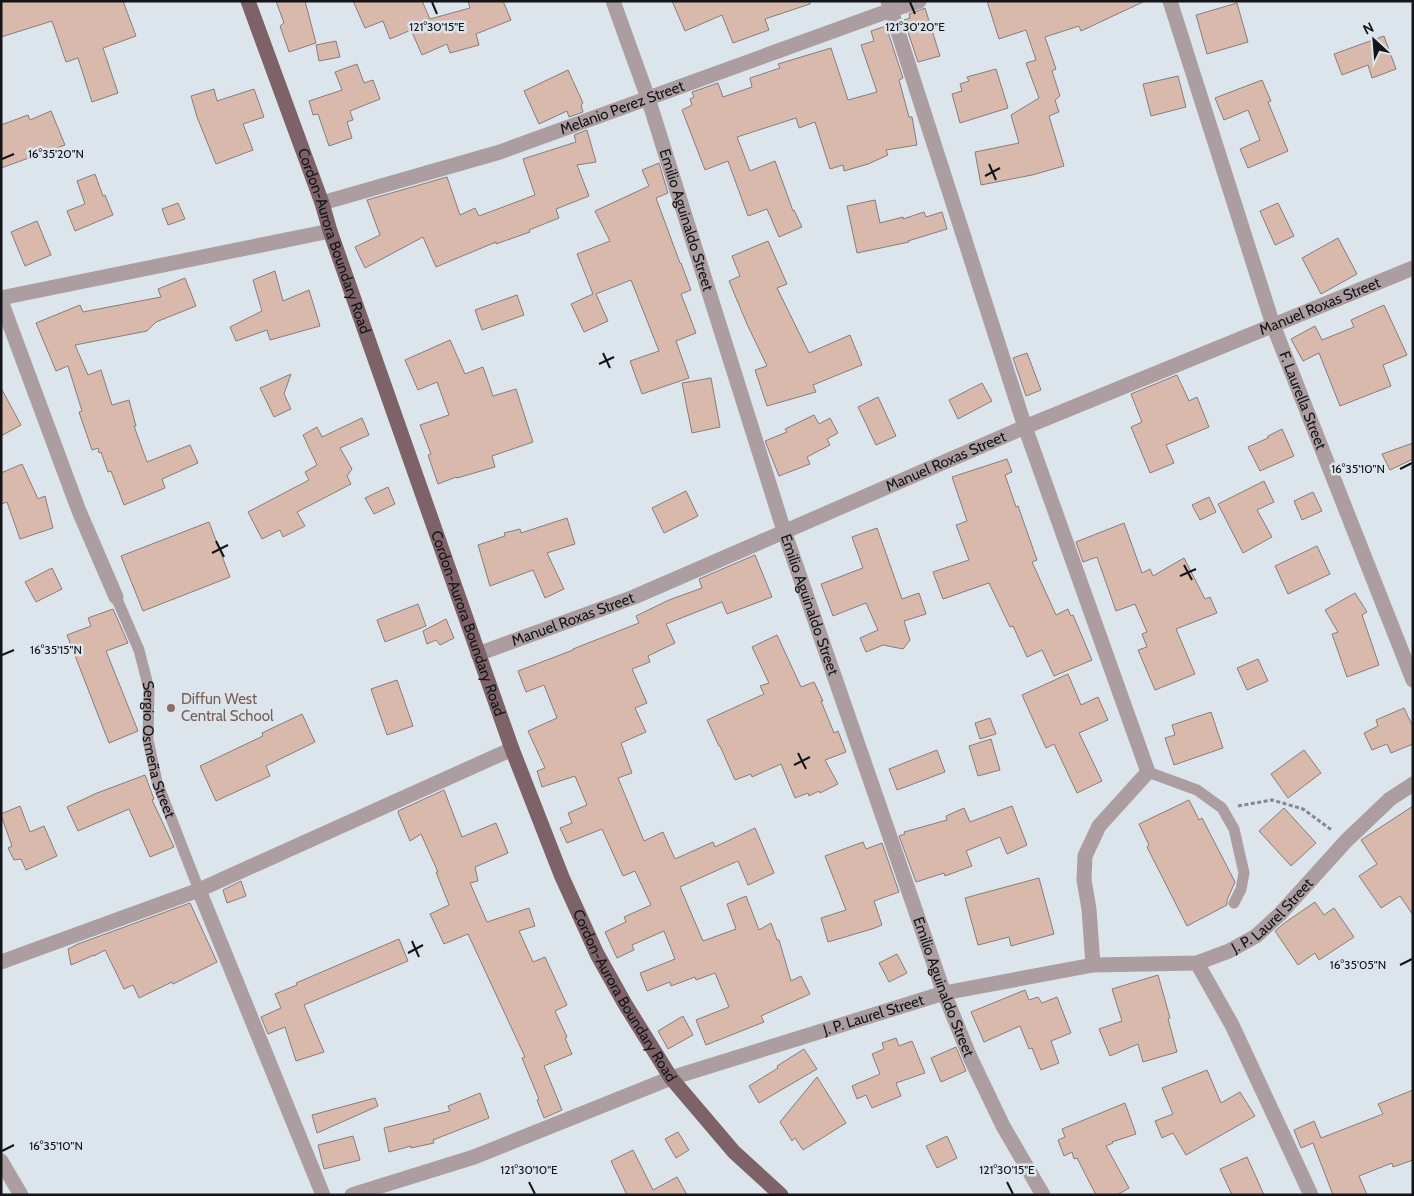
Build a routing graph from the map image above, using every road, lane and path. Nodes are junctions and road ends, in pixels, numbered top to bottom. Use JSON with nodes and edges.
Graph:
{"nodes":[{"id":1,"x":248,"y":1,"type":"edge"},
{"id":2,"x":613,"y":1,"type":"edge"},
{"id":3,"x":919,"y":1,"type":"edge"},
{"id":4,"x":1170,"y":1,"type":"edge"},
{"id":5,"x":889,"y":6,"type":"edge"},
{"id":6,"x":648,"y":98,"type":"junction"},
{"id":7,"x":322,"y":203,"type":"junction"},
{"id":8,"x":330,"y":231,"type":"junction"},
{"id":9,"x":1413,"y":268,"type":"edge"},
{"id":10,"x":1,"y":299,"type":"edge"},
{"id":11,"x":1273,"y":325,"type":"junction"},
{"id":12,"x":1025,"y":427,"type":"junction"},
{"id":13,"x":784,"y":531,"type":"junction"},
{"id":14,"x":116,"y":597,"type":"joint"},
{"id":15,"x":478,"y":654,"type":"junction"},
{"id":16,"x":1413,"y":680,"type":"edge"},
{"id":17,"x":512,"y":749,"type":"junction"},
{"id":18,"x":1148,"y":772,"type":"junction"},
{"id":19,"x":1413,"y":784,"type":"edge"},
{"id":20,"x":1222,"y":808,"type":"junction"},
{"id":21,"x":1346,"y":841,"type":"junction"},
{"id":22,"x":199,"y":890,"type":"junction"},
{"id":23,"x":1234,"y":902,"type":"dead end"},
{"id":24,"x":1,"y":962,"type":"edge"},
{"id":25,"x":1197,"y":963,"type":"junction"},
{"id":26,"x":1092,"y":964,"type":"junction"},
{"id":27,"x":944,"y":993,"type":"junction"},
{"id":28,"x":671,"y":1078,"type":"junction"},
{"id":29,"x":1,"y":1160,"type":"edge"},
{"id":30,"x":21,"y":1195,"type":"edge"},
{"id":31,"x":323,"y":1195,"type":"edge"},
{"id":32,"x":352,"y":1195,"type":"edge"},
{"id":33,"x":781,"y":1195,"type":"edge"},
{"id":34,"x":1043,"y":1195,"type":"edge"},
{"id":35,"x":1311,"y":1195,"type":"edge"}],
"edges":[{"from":1,"to":7,"type":"main road","name":"Cordon-Aurora Boundary Road"},
{"from":2,"to":6,"type":"street","name":"Emilio Aguinaldo Street"},
{"from":3,"to":5,"type":"street","name":"Melanio Perez Street"},
{"from":4,"to":11,"type":"street","name":"F. Laurella Street"},
{"from":5,"to":6,"type":"street","name":"Melanio Perez Street"},
{"from":5,"to":12,"type":"street"},
{"from":6,"to":7,"type":"street","name":"Melanio Perez Street"},
{"from":6,"to":13,"type":"street","name":"Emilio Aguinaldo Street"},
{"from":7,"to":8,"type":"main road","name":"Cordon-Aurora Boundary Road"},
{"from":8,"to":10,"type":"street"},
{"from":8,"to":15,"type":"main road","name":"Cordon-Aurora Boundary Road"},
{"from":9,"to":11,"type":"street","name":"Manuel Roxas Street"},
{"from":10,"to":14,"type":"street","name":"Sergio Osmeña Street"},
{"from":11,"to":12,"type":"street","name":"Manuel Roxas Street"},
{"from":11,"to":16,"type":"street","name":"F. Laurella Street"},
{"from":12,"to":13,"type":"street","name":"Manuel Roxas Street"},
{"from":12,"to":18,"type":"street"},
{"from":13,"to":15,"type":"street","name":"Manuel Roxas Street"},
{"from":13,"to":27,"type":"street","name":"Emilio Aguinaldo Street"},
{"from":14,"to":22,"type":"lane","name":"Sergio Osmeña Street"},
{"from":15,"to":17,"type":"main road","name":"Cordon-Aurora Boundary Road"},
{"from":17,"to":22,"type":"street"},
{"from":17,"to":28,"type":"main road","name":"Cordon-Aurora Boundary Road"},
{"from":18,"to":20,"type":"lane"},
{"from":18,"to":26,"type":"street"},
{"from":19,"to":21,"type":"street","name":"J. P. Laurel Street"},
{"from":20,"to":21,"type":"path"},
{"from":20,"to":23,"type":"lane"},
{"from":21,"to":25,"type":"street","name":"J. P. Laurel Street"},
{"from":22,"to":24,"type":"street"},
{"from":22,"to":31,"type":"street","name":"Sergio Osmeña Street"},
{"from":25,"to":26,"type":"street","name":"J. P. Laurel Street"},
{"from":25,"to":35,"type":"street"},
{"from":26,"to":27,"type":"street","name":"J. P. Laurel Street"},
{"from":27,"to":28,"type":"street","name":"J. P. Laurel Street"},
{"from":27,"to":34,"type":"street","name":"Emilio Aguinaldo Street"},
{"from":28,"to":32,"type":"street","name":"J. P. Laurel Street"},
{"from":28,"to":33,"type":"main road","name":"Cordon-Aurora Boundary Road"},
{"from":29,"to":30,"type":"street"}]}
